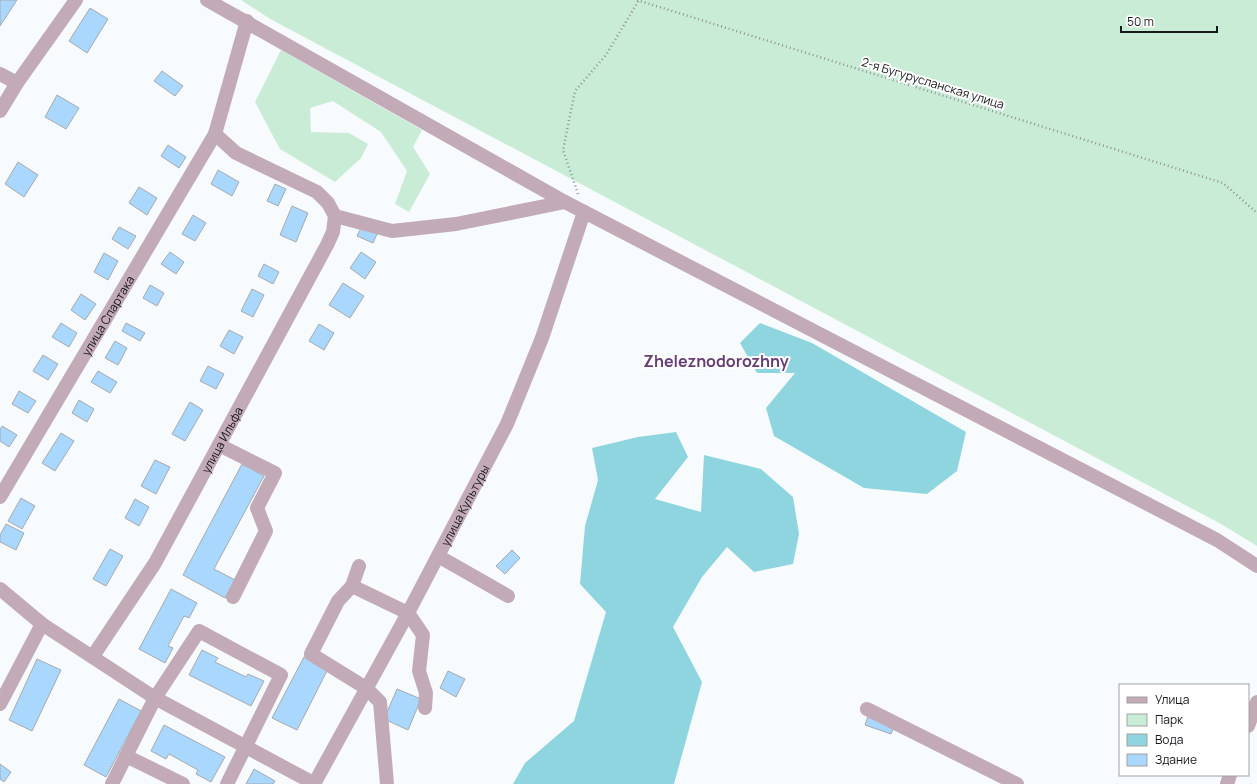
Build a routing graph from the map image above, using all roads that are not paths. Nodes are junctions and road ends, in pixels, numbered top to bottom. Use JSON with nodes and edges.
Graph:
{"nodes":[{"id":1,"x":76,"y":0,"type":"edge"},
{"id":2,"x":207,"y":0,"type":"edge"},
{"id":3,"x":247,"y":21,"type":"junction"},
{"id":4,"x":0,"y":74,"type":"edge"},
{"id":5,"x":17,"y":83,"type":"junction"},
{"id":6,"x":0,"y":112,"type":"edge"},
{"id":7,"x":216,"y":134,"type":"junction"},
{"id":8,"x":565,"y":202,"type":"junction"},
{"id":9,"x":584,"y":212,"type":"junction"},
{"id":10,"x":335,"y":216,"type":"junction"},
{"id":11,"x":219,"y":445,"type":"junction"},
{"id":12,"x":0,"y":497,"type":"edge"},
{"id":13,"x":438,"y":556,"type":"junction"},
{"id":14,"x":359,"y":566,"type":"dead end"},
{"id":15,"x":1257,"y":566,"type":"edge"},
{"id":16,"x":352,"y":586,"type":"junction"},
{"id":17,"x":0,"y":589,"type":"edge"},
{"id":18,"x":508,"y":596,"type":"dead end"},
{"id":19,"x":233,"y":597,"type":"dead end"},
{"id":20,"x":408,"y":613,"type":"junction"},
{"id":21,"x":42,"y":624,"type":"junction"},
{"id":22,"x":94,"y":656,"type":"junction"},
{"id":23,"x":366,"y":688,"type":"junction"},
{"id":24,"x":155,"y":698,"type":"junction"},
{"id":25,"x":1257,"y":702,"type":"edge"},
{"id":26,"x":0,"y":704,"type":"edge"},
{"id":27,"x":425,"y":708,"type":"dead end"},
{"id":28,"x":867,"y":709,"type":"dead end"},
{"id":29,"x":1249,"y":723,"type":"edge"},
{"id":30,"x":246,"y":748,"type":"junction"},
{"id":31,"x":126,"y":756,"type":"junction"},
{"id":32,"x":112,"y":784,"type":"edge"},
{"id":33,"x":183,"y":784,"type":"edge"},
{"id":34,"x":227,"y":784,"type":"edge"},
{"id":35,"x":314,"y":784,"type":"edge"},
{"id":36,"x":387,"y":784,"type":"edge"},
{"id":37,"x":1017,"y":784,"type":"edge"}],
"edges":[{"from":1,"to":5,"type":"street"},
{"from":2,"to":3,"type":"street"},
{"from":3,"to":7,"type":"street","name":"улица Спартака"},
{"from":3,"to":8,"type":"street"},
{"from":4,"to":5,"type":"street"},
{"from":5,"to":6,"type":"street"},
{"from":7,"to":10,"type":"street"},
{"from":7,"to":12,"type":"street","name":"улица Спартака"},
{"from":8,"to":9,"type":"street"},
{"from":8,"to":10,"type":"street"},
{"from":9,"to":13,"type":"street","name":"улица Культуры"},
{"from":9,"to":15,"type":"street"},
{"from":10,"to":11,"type":"street","name":"улица Ильфа"},
{"from":11,"to":19,"type":"street"},
{"from":11,"to":22,"type":"street","name":"улица Ильфа"},
{"from":13,"to":18,"type":"street"},
{"from":13,"to":20,"type":"street","name":"улица Культуры"},
{"from":14,"to":16,"type":"street"},
{"from":16,"to":20,"type":"street"},
{"from":16,"to":23,"type":"street"},
{"from":17,"to":21,"type":"street"},
{"from":20,"to":23,"type":"street","name":"улица Культуры"},
{"from":20,"to":27,"type":"street"},
{"from":21,"to":22,"type":"street"},
{"from":21,"to":26,"type":"street"},
{"from":22,"to":24,"type":"street"},
{"from":23,"to":35,"type":"street","name":"улица Культуры"},
{"from":23,"to":36,"type":"street"},
{"from":24,"to":30,"type":"street"},
{"from":24,"to":30,"type":"street"},
{"from":24,"to":31,"type":"street"},
{"from":25,"to":29,"type":"street"},
{"from":28,"to":37,"type":"street"},
{"from":30,"to":34,"type":"street"},
{"from":30,"to":35,"type":"street"},
{"from":31,"to":32,"type":"street"},
{"from":31,"to":33,"type":"street"}]}
